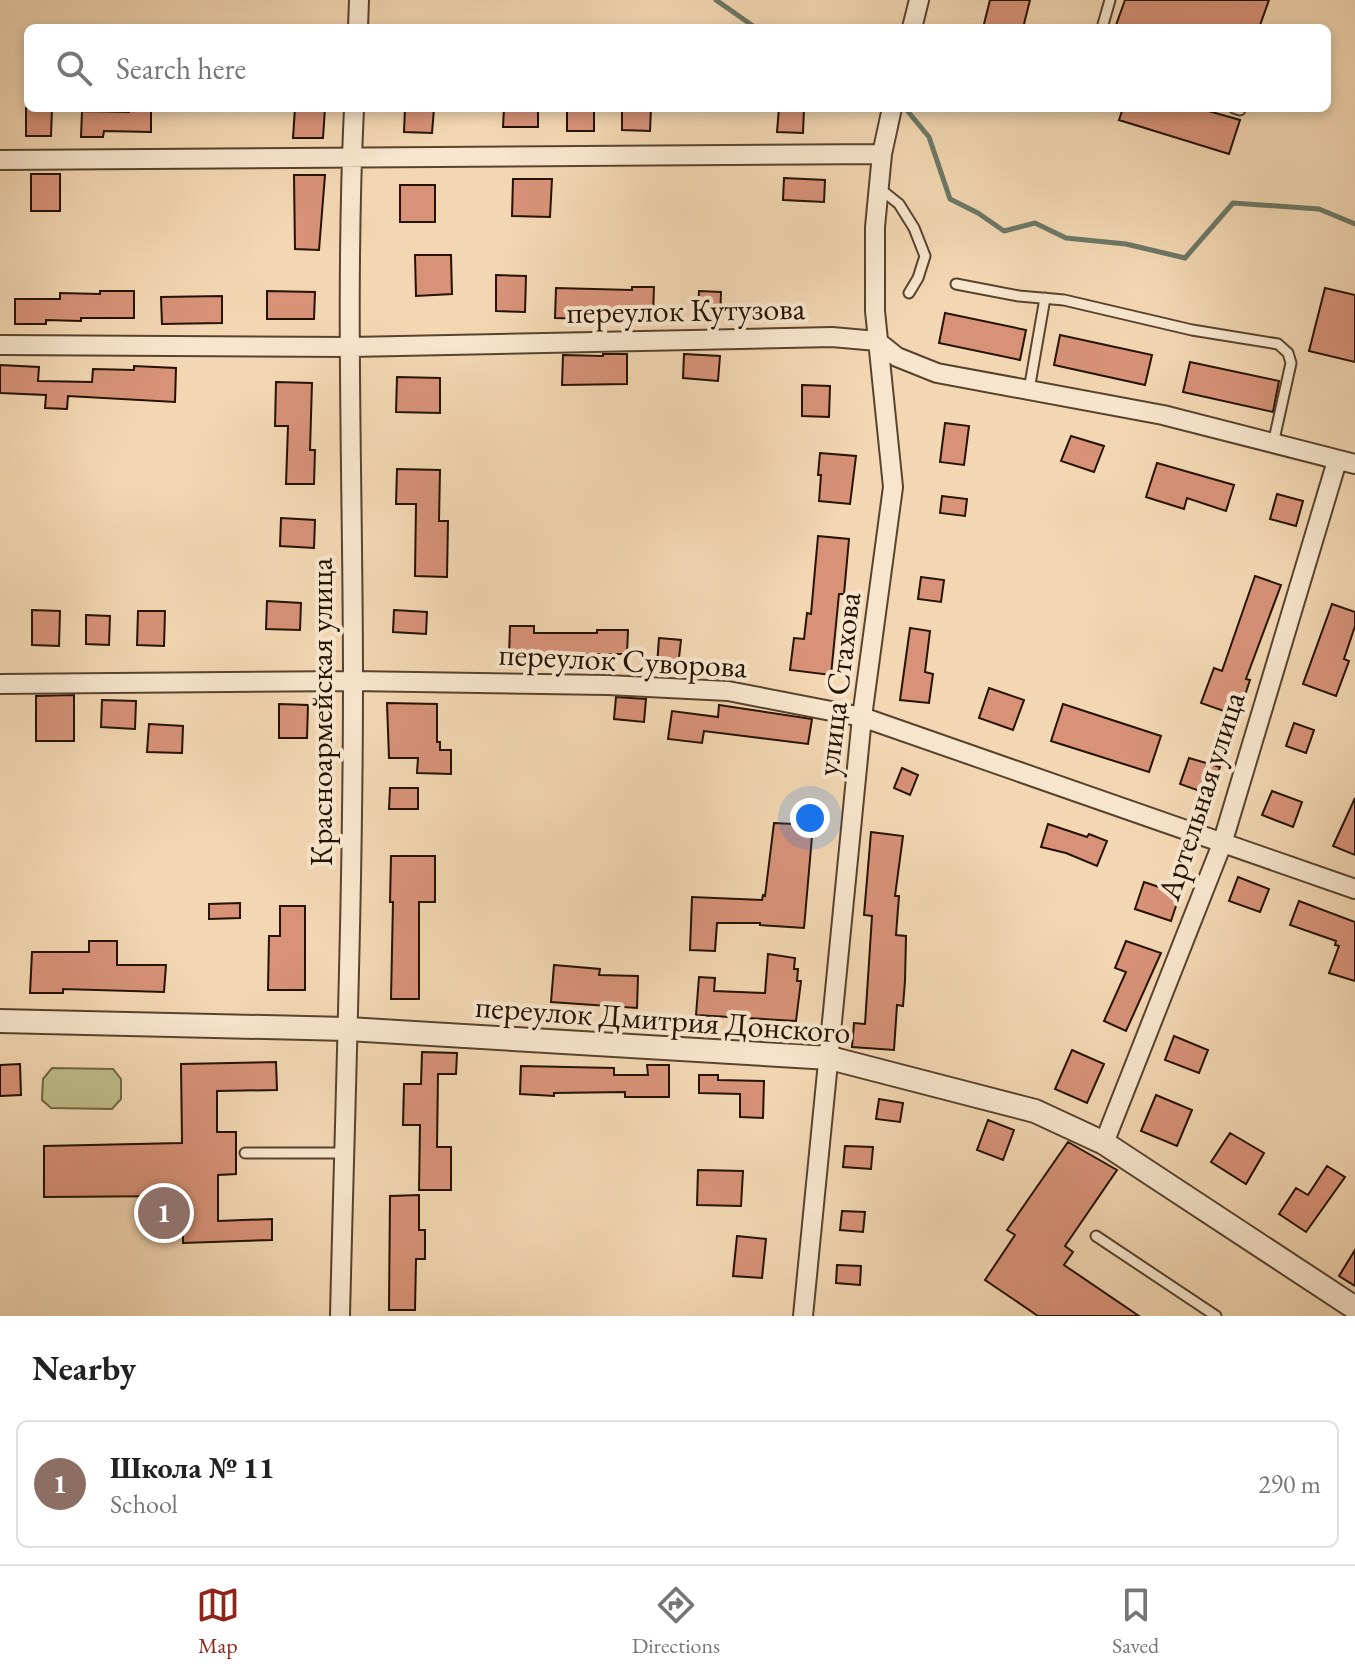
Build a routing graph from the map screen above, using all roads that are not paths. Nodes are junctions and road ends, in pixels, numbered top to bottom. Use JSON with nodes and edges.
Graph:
{"nodes":[{"id":1,"x":359,"y":0,"type":"edge"},
{"id":2,"x":919,"y":0,"type":"edge"},
{"id":3,"x":1110,"y":0,"type":"edge"},
{"id":4,"x":358,"y":24,"type":"edge"},
{"id":5,"x":913,"y":24,"type":"edge"},
{"id":6,"x":1103,"y":24,"type":"edge"},
{"id":7,"x":354,"y":112,"type":"edge"},
{"id":8,"x":891,"y":112,"type":"edge"},
{"id":9,"x":882,"y":154,"type":"junction"},
{"id":10,"x":352,"y":156,"type":"junction"},
{"id":11,"x":0,"y":160,"type":"edge"},
{"id":12,"x":879,"y":188,"type":"junction"},
{"id":13,"x":956,"y":284,"type":"dead end"},
{"id":14,"x":909,"y":293,"type":"dead end"},
{"id":15,"x":1045,"y":298,"type":"junction"},
{"id":16,"x":877,"y":341,"type":"junction"},
{"id":17,"x":0,"y":345,"type":"edge"},
{"id":18,"x":351,"y":347,"type":"junction"},
{"id":19,"x":1029,"y":390,"type":"junction"},
{"id":20,"x":1273,"y":444,"type":"junction"},
{"id":21,"x":1346,"y":463,"type":"edge"},
{"id":22,"x":353,"y":681,"type":"junction"},
{"id":23,"x":0,"y":684,"type":"edge"},
{"id":24,"x":862,"y":717,"type":"junction"},
{"id":25,"x":1222,"y":844,"type":"junction"},
{"id":26,"x":1355,"y":889,"type":"edge"},
{"id":27,"x":0,"y":1021,"type":"edge"},
{"id":28,"x":348,"y":1029,"type":"junction"},
{"id":29,"x":830,"y":1058,"type":"junction"},
{"id":30,"x":1104,"y":1143,"type":"junction"},
{"id":31,"x":245,"y":1153,"type":"dead end"},
{"id":32,"x":344,"y":1153,"type":"junction"},
{"id":33,"x":1096,"y":1236,"type":"dead end"},
{"id":34,"x":1355,"y":1308,"type":"edge"},
{"id":35,"x":340,"y":1316,"type":"edge"},
{"id":36,"x":803,"y":1316,"type":"edge"},
{"id":37,"x":1216,"y":1316,"type":"edge"}],
"edges":[{"from":1,"to":4,"type":"street"},
{"from":2,"to":5,"type":"street"},
{"from":3,"to":6,"type":"lane"},
{"from":7,"to":10,"type":"street","name":"Красноармейская улица"},
{"from":8,"to":9,"type":"street","name":"улица Стахова"},
{"from":9,"to":10,"type":"street"},
{"from":9,"to":12,"type":"street","name":"улица Стахова"},
{"from":10,"to":11,"type":"street"},
{"from":10,"to":18,"type":"street","name":"Красноармейская улица"},
{"from":12,"to":14,"type":"lane"},
{"from":12,"to":16,"type":"street","name":"улица Стахова"},
{"from":13,"to":15,"type":"lane"},
{"from":15,"to":19,"type":"lane"},
{"from":15,"to":20,"type":"lane"},
{"from":16,"to":18,"type":"street","name":"переулок Кутузова"},
{"from":16,"to":19,"type":"street","name":"переулок Кутузова"},
{"from":16,"to":24,"type":"street","name":"улица Стахова"},
{"from":17,"to":18,"type":"street","name":"переулок Кутузова"},
{"from":18,"to":22,"type":"street","name":"Красноармейская улица"},
{"from":19,"to":20,"type":"street","name":"переулок Кутузова"},
{"from":20,"to":21,"type":"street","name":"переулок Кутузова"},
{"from":21,"to":25,"type":"street","name":"Артельная улица"},
{"from":22,"to":23,"type":"street","name":"переулок Суворова"},
{"from":22,"to":24,"type":"street","name":"переулок Суворова"},
{"from":22,"to":28,"type":"street","name":"Красноармейская улица"},
{"from":24,"to":25,"type":"street","name":"переулок Суворова"},
{"from":24,"to":29,"type":"street","name":"улица Стахова"},
{"from":25,"to":26,"type":"street","name":"переулок Суворова"},
{"from":25,"to":30,"type":"street","name":"Артельная улица"},
{"from":27,"to":28,"type":"street","name":"переулок Дмитрия Донского"},
{"from":28,"to":29,"type":"street","name":"переулок Дмитрия Донского"},
{"from":28,"to":32,"type":"street","name":"Красноармейская улица"},
{"from":29,"to":30,"type":"street","name":"переулок Дмитрия Донского"},
{"from":29,"to":36,"type":"street","name":"улица Стахова"},
{"from":30,"to":34,"type":"street","name":"переулок Дмитрия Донского"},
{"from":31,"to":32,"type":"lane"},
{"from":32,"to":35,"type":"street","name":"Красноармейская улица"},
{"from":33,"to":37,"type":"lane"}]}
